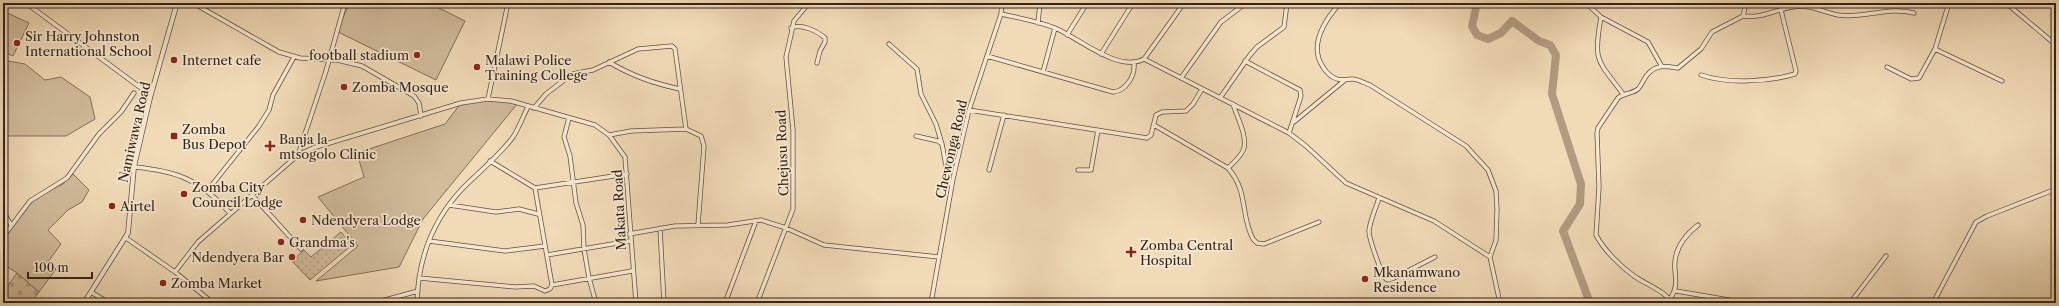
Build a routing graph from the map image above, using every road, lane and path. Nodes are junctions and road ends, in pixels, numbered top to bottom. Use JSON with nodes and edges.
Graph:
{"nodes":[{"id":1,"x":26,"y":3,"type":"edge"},
{"id":2,"x":169,"y":3,"type":"edge"},
{"id":3,"x":193,"y":3,"type":"edge"},
{"id":4,"x":345,"y":3,"type":"edge"},
{"id":5,"x":508,"y":3,"type":"edge"},
{"id":6,"x":810,"y":3,"type":"edge"},
{"id":7,"x":1002,"y":3,"type":"edge"},
{"id":8,"x":1040,"y":3,"type":"edge"},
{"id":9,"x":1087,"y":3,"type":"edge"},
{"id":10,"x":1133,"y":3,"type":"edge"},
{"id":11,"x":1184,"y":3,"type":"edge"},
{"id":12,"x":1246,"y":3,"type":"edge"},
{"id":13,"x":1287,"y":3,"type":"edge"},
{"id":14,"x":1340,"y":3,"type":"edge"},
{"id":15,"x":1586,"y":3,"type":"edge"},
{"id":16,"x":1746,"y":3,"type":"edge"},
{"id":17,"x":1949,"y":3,"type":"edge"},
{"id":18,"x":2006,"y":3,"type":"edge"},
{"id":19,"x":177,"y":5,"type":"edge"},
{"id":20,"x":1811,"y":5,"type":"edge"},
{"id":21,"x":1781,"y":10,"type":"junction"},
{"id":22,"x":1914,"y":13,"type":"dead end"},
{"id":23,"x":1001,"y":14,"type":"junction"},
{"id":24,"x":1743,"y":16,"type":"junction"},
{"id":25,"x":1601,"y":17,"type":"junction"},
{"id":26,"x":1038,"y":23,"type":"junction"},
{"id":27,"x":791,"y":28,"type":"junction"},
{"id":28,"x":1055,"y":28,"type":"junction"},
{"id":29,"x":1067,"y":34,"type":"junction"},
{"id":30,"x":889,"y":44,"type":"dead end"},
{"id":31,"x":2056,"y":45,"type":"edge"},
{"id":32,"x":1935,"y":49,"type":"junction"},
{"id":33,"x":1101,"y":54,"type":"junction"},
{"id":34,"x":294,"y":56,"type":"junction"},
{"id":35,"x":987,"y":56,"type":"junction"},
{"id":36,"x":329,"y":60,"type":"junction"},
{"id":37,"x":1144,"y":60,"type":"junction"},
{"id":38,"x":1245,"y":61,"type":"junction"},
{"id":39,"x":609,"y":62,"type":"junction"},
{"id":40,"x":817,"y":63,"type":"dead end"},
{"id":41,"x":1134,"y":64,"type":"junction"},
{"id":42,"x":1661,"y":65,"type":"junction"},
{"id":43,"x":1887,"y":67,"type":"dead end"},
{"id":44,"x":1043,"y":72,"type":"junction"},
{"id":45,"x":1701,"y":75,"type":"dead end"},
{"id":46,"x":1181,"y":78,"type":"junction"},
{"id":47,"x":1345,"y":80,"type":"junction"},
{"id":48,"x":2002,"y":81,"type":"dead end"},
{"id":49,"x":680,"y":89,"type":"junction"},
{"id":50,"x":1202,"y":89,"type":"junction"},
{"id":51,"x":134,"y":93,"type":"dead end"},
{"id":52,"x":1623,"y":94,"type":"junction"},
{"id":53,"x":150,"y":98,"type":"junction"},
{"id":54,"x":1220,"y":98,"type":"junction"},
{"id":55,"x":488,"y":99,"type":"junction"},
{"id":56,"x":1233,"y":104,"type":"junction"},
{"id":57,"x":528,"y":107,"type":"junction"},
{"id":58,"x":534,"y":108,"type":"junction"},
{"id":59,"x":969,"y":110,"type":"junction"},
{"id":60,"x":421,"y":116,"type":"junction"},
{"id":61,"x":1004,"y":116,"type":"junction"},
{"id":62,"x":569,"y":118,"type":"junction"},
{"id":63,"x":1293,"y":122,"type":"junction"},
{"id":64,"x":1154,"y":125,"type":"junction"},
{"id":65,"x":686,"y":129,"type":"junction"},
{"id":66,"x":1098,"y":130,"type":"junction"},
{"id":67,"x":1289,"y":133,"type":"junction"},
{"id":68,"x":609,"y":135,"type":"junction"},
{"id":69,"x":916,"y":136,"type":"dead end"},
{"id":70,"x":942,"y":144,"type":"junction"},
{"id":71,"x":298,"y":155,"type":"junction"},
{"id":72,"x":945,"y":158,"type":"junction"},
{"id":73,"x":490,"y":161,"type":"junction"},
{"id":74,"x":957,"y":162,"type":"junction"},
{"id":75,"x":134,"y":167,"type":"junction"},
{"id":76,"x":1228,"y":168,"type":"junction"},
{"id":77,"x":989,"y":170,"type":"dead end"},
{"id":78,"x":1078,"y":170,"type":"dead end"},
{"id":79,"x":627,"y":174,"type":"junction"},
{"id":80,"x":574,"y":182,"type":"junction"},
{"id":81,"x":952,"y":185,"type":"junction"},
{"id":82,"x":535,"y":188,"type":"junction"},
{"id":83,"x":2056,"y":189,"type":"edge"},
{"id":84,"x":208,"y":190,"type":"junction"},
{"id":85,"x":252,"y":194,"type":"junction"},
{"id":86,"x":1379,"y":198,"type":"junction"},
{"id":87,"x":449,"y":205,"type":"junction"},
{"id":88,"x":3,"y":211,"type":"edge"},
{"id":89,"x":230,"y":213,"type":"junction"},
{"id":90,"x":538,"y":214,"type":"junction"},
{"id":91,"x":756,"y":220,"type":"junction"},
{"id":92,"x":1319,"y":222,"type":"dead end"},
{"id":93,"x":698,"y":225,"type":"junction"},
{"id":94,"x":1698,"y":225,"type":"dead end"},
{"id":95,"x":11,"y":226,"type":"junction"},
{"id":96,"x":660,"y":228,"type":"junction"},
{"id":97,"x":786,"y":228,"type":"junction"},
{"id":98,"x":630,"y":234,"type":"junction"},
{"id":99,"x":3,"y":237,"type":"edge"},
{"id":100,"x":126,"y":238,"type":"junction"},
{"id":101,"x":429,"y":241,"type":"junction"},
{"id":102,"x":630,"y":241,"type":"junction"},
{"id":103,"x":545,"y":246,"type":"junction"},
{"id":104,"x":301,"y":249,"type":"dead end"},
{"id":105,"x":584,"y":249,"type":"junction"},
{"id":106,"x":547,"y":255,"type":"junction"},
{"id":107,"x":1886,"y":256,"type":"dead end"},
{"id":108,"x":939,"y":257,"type":"junction"},
{"id":109,"x":1435,"y":257,"type":"dead end"},
{"id":110,"x":1490,"y":257,"type":"junction"},
{"id":111,"x":632,"y":271,"type":"junction"},
{"id":112,"x":175,"y":272,"type":"junction"},
{"id":113,"x":419,"y":278,"type":"junction"},
{"id":114,"x":588,"y":278,"type":"junction"},
{"id":115,"x":552,"y":284,"type":"junction"},
{"id":116,"x":418,"y":291,"type":"junction"},
{"id":117,"x":1676,"y":291,"type":"junction"},
{"id":118,"x":91,"y":292,"type":"junction"},
{"id":119,"x":1670,"y":301,"type":"edge"},
{"id":120,"x":84,"y":303,"type":"edge"},
{"id":121,"x":109,"y":303,"type":"edge"},
{"id":122,"x":213,"y":303,"type":"edge"},
{"id":123,"x":374,"y":303,"type":"edge"},
{"id":124,"x":417,"y":303,"type":"edge"},
{"id":125,"x":596,"y":303,"type":"edge"},
{"id":126,"x":636,"y":303,"type":"edge"},
{"id":127,"x":664,"y":303,"type":"edge"},
{"id":128,"x":725,"y":303,"type":"edge"},
{"id":129,"x":757,"y":303,"type":"edge"},
{"id":130,"x":930,"y":303,"type":"edge"},
{"id":131,"x":1500,"y":303,"type":"edge"},
{"id":132,"x":1748,"y":303,"type":"edge"},
{"id":133,"x":1850,"y":303,"type":"edge"},
{"id":134,"x":1933,"y":303,"type":"edge"}],
"edges":[{"from":1,"to":53,"type":"street"},
{"from":2,"to":19,"type":"street"},
{"from":3,"to":34,"type":"street"},
{"from":4,"to":36,"type":"street"},
{"from":5,"to":55,"type":"street"},
{"from":6,"to":27,"type":"street","name":"Chejusu Road"},
{"from":7,"to":23,"type":"street","name":"Chewonga Road"},
{"from":8,"to":26,"type":"street"},
{"from":9,"to":29,"type":"street"},
{"from":10,"to":33,"type":"street"},
{"from":11,"to":37,"type":"street"},
{"from":12,"to":46,"type":"street"},
{"from":13,"to":38,"type":"street"},
{"from":14,"to":47,"type":"street"},
{"from":15,"to":25,"type":"street"},
{"from":16,"to":24,"type":"street"},
{"from":17,"to":32,"type":"street"},
{"from":18,"to":31,"type":"street"},
{"from":19,"to":53,"type":"street","name":"Namiwawa Road"},
{"from":20,"to":21,"type":"street"},
{"from":20,"to":22,"type":"street"},
{"from":21,"to":24,"type":"street"},
{"from":21,"to":45,"type":"street"},
{"from":23,"to":26,"type":"street"},
{"from":23,"to":35,"type":"street","name":"Chewonga Road"},
{"from":24,"to":42,"type":"street"},
{"from":25,"to":42,"type":"street"},
{"from":25,"to":52,"type":"street"},
{"from":26,"to":28,"type":"street"},
{"from":27,"to":40,"type":"street"},
{"from":27,"to":97,"type":"street","name":"Chejusu Road"},
{"from":28,"to":29,"type":"street"},
{"from":28,"to":44,"type":"street"},
{"from":29,"to":33,"type":"street"},
{"from":30,"to":70,"type":"street"},
{"from":32,"to":43,"type":"street"},
{"from":32,"to":48,"type":"street"},
{"from":33,"to":41,"type":"street"},
{"from":34,"to":36,"type":"street"},
{"from":34,"to":84,"type":"street"},
{"from":35,"to":44,"type":"street"},
{"from":35,"to":59,"type":"street","name":"Chewonga Road"},
{"from":36,"to":60,"type":"street"},
{"from":36,"to":71,"type":"street"},
{"from":37,"to":41,"type":"street"},
{"from":37,"to":46,"type":"street"},
{"from":38,"to":54,"type":"street"},
{"from":38,"to":63,"type":"street"},
{"from":39,"to":49,"type":"street"},
{"from":39,"to":49,"type":"street"},
{"from":39,"to":58,"type":"street"},
{"from":41,"to":44,"type":"street"},
{"from":42,"to":52,"type":"street"},
{"from":46,"to":50,"type":"street"},
{"from":47,"to":63,"type":"street"},
{"from":47,"to":110,"type":"street"},
{"from":49,"to":65,"type":"street"},
{"from":50,"to":54,"type":"street"},
{"from":50,"to":64,"type":"street"},
{"from":51,"to":95,"type":"street"},
{"from":52,"to":119,"type":"street"},
{"from":53,"to":75,"type":"street","name":"Namiwawa Road"},
{"from":54,"to":56,"type":"street"},
{"from":55,"to":57,"type":"street","name":"Makata Road"},
{"from":55,"to":60,"type":"street","name":"Makata Road"},
{"from":56,"to":67,"type":"street"},
{"from":56,"to":76,"type":"street"},
{"from":57,"to":58,"type":"street","name":"Makata Road"},
{"from":57,"to":73,"type":"street"},
{"from":58,"to":62,"type":"street","name":"Makata Road"},
{"from":59,"to":61,"type":"street"},
{"from":59,"to":74,"type":"street","name":"Chewonga Road"},
{"from":60,"to":71,"type":"street","name":"Makata Road"},
{"from":61,"to":66,"type":"street"},
{"from":61,"to":77,"type":"street"},
{"from":62,"to":68,"type":"street","name":"Makata Road"},
{"from":62,"to":80,"type":"street"},
{"from":63,"to":67,"type":"street"},
{"from":64,"to":66,"type":"street"},
{"from":64,"to":76,"type":"street"},
{"from":65,"to":68,"type":"street"},
{"from":65,"to":93,"type":"street"},
{"from":66,"to":78,"type":"street"},
{"from":67,"to":86,"type":"street"},
{"from":68,"to":79,"type":"street","name":"Makata Road"},
{"from":69,"to":70,"type":"street"},
{"from":70,"to":72,"type":"street"},
{"from":71,"to":85,"type":"street"},
{"from":72,"to":74,"type":"street"},
{"from":72,"to":81,"type":"street"},
{"from":73,"to":82,"type":"street"},
{"from":73,"to":87,"type":"street"},
{"from":74,"to":81,"type":"street","name":"Chewonga Road"},
{"from":75,"to":84,"type":"street"},
{"from":75,"to":100,"type":"street","name":"Namiwawa Road"},
{"from":76,"to":92,"type":"street"},
{"from":79,"to":80,"type":"street"},
{"from":79,"to":98,"type":"street","name":"Makata Road"},
{"from":80,"to":82,"type":"street"},
{"from":80,"to":105,"type":"street"},
{"from":81,"to":108,"type":"street","name":"Chewonga Road"},
{"from":82,"to":90,"type":"street"},
{"from":83,"to":134,"type":"street"},
{"from":84,"to":89,"type":"street"},
{"from":85,"to":89,"type":"street"},
{"from":85,"to":104,"type":"street"},
{"from":86,"to":109,"type":"street"},
{"from":86,"to":110,"type":"street"},
{"from":87,"to":90,"type":"street"},
{"from":87,"to":101,"type":"street"},
{"from":88,"to":95,"type":"street"},
{"from":89,"to":112,"type":"street"},
{"from":90,"to":103,"type":"street"},
{"from":91,"to":93,"type":"street"},
{"from":91,"to":97,"type":"street"},
{"from":91,"to":128,"type":"street"},
{"from":93,"to":96,"type":"street"},
{"from":94,"to":117,"type":"street"},
{"from":95,"to":99,"type":"street"},
{"from":96,"to":98,"type":"street"},
{"from":96,"to":127,"type":"street"},
{"from":97,"to":108,"type":"street"},
{"from":97,"to":129,"type":"street","name":"Chejusu Road"},
{"from":98,"to":102,"type":"street","name":"Makata Road"},
{"from":100,"to":112,"type":"street"},
{"from":100,"to":118,"type":"street","name":"Namiwawa Road"},
{"from":101,"to":103,"type":"street"},
{"from":101,"to":113,"type":"street"},
{"from":102,"to":105,"type":"street"},
{"from":102,"to":111,"type":"street","name":"Makata Road"},
{"from":103,"to":106,"type":"street"},
{"from":105,"to":106,"type":"street"},
{"from":105,"to":114,"type":"street"},
{"from":106,"to":115,"type":"street"},
{"from":107,"to":133,"type":"street"},
{"from":108,"to":130,"type":"street","name":"Chewonga Road"},
{"from":110,"to":131,"type":"street"},
{"from":111,"to":114,"type":"street"},
{"from":111,"to":126,"type":"street","name":"Makata Road"},
{"from":112,"to":122,"type":"street"},
{"from":113,"to":115,"type":"street"},
{"from":113,"to":116,"type":"street"},
{"from":114,"to":115,"type":"street"},
{"from":114,"to":125,"type":"street"},
{"from":116,"to":123,"type":"street"},
{"from":116,"to":124,"type":"street"},
{"from":117,"to":119,"type":"street"},
{"from":117,"to":132,"type":"street"},
{"from":118,"to":120,"type":"street","name":"Namiwawa Road"},
{"from":118,"to":121,"type":"street"}]}
